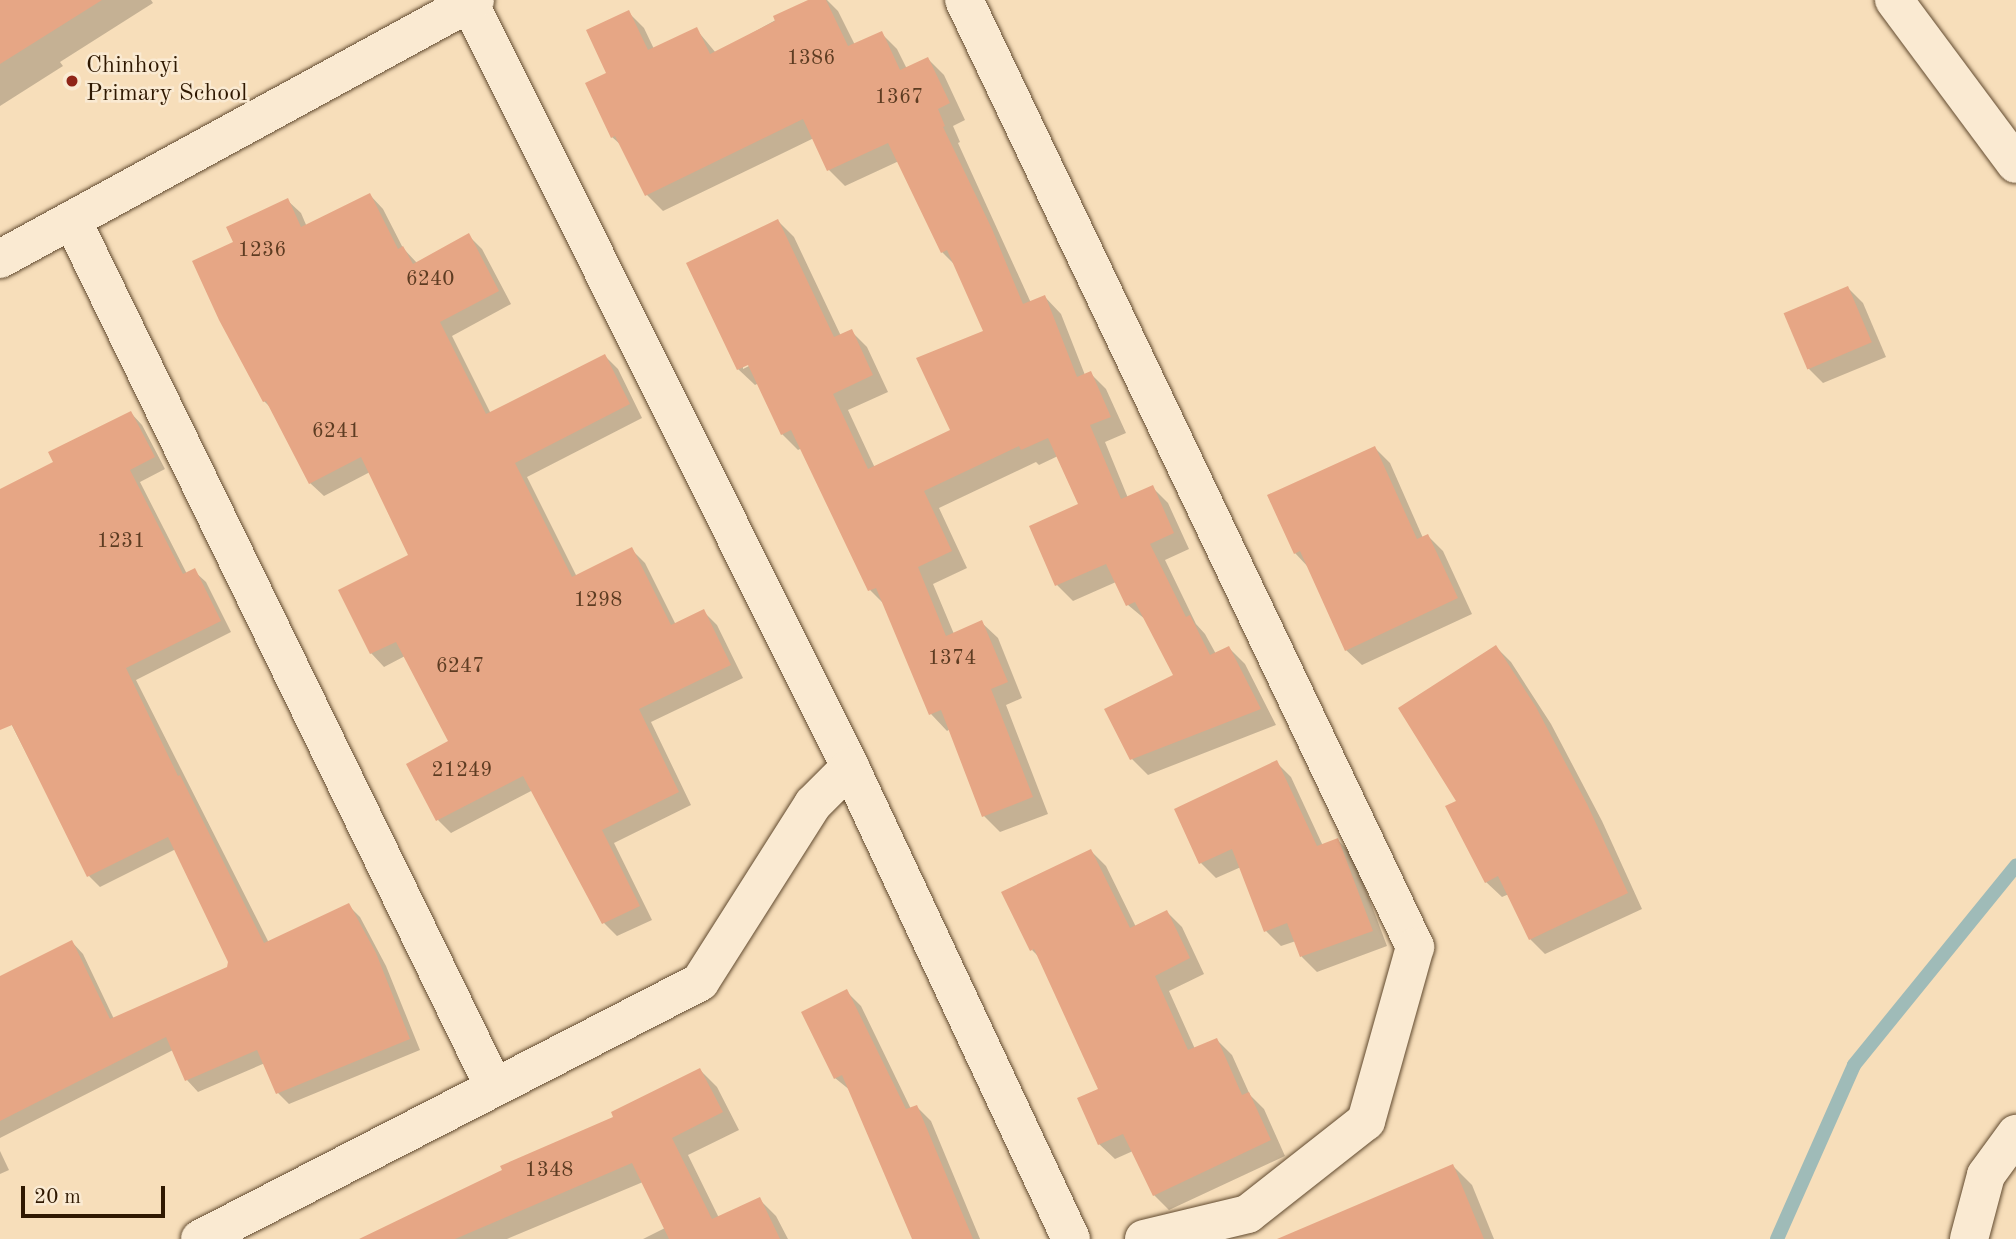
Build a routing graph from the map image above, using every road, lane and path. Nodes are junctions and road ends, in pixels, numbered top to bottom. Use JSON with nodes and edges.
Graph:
{"nodes":[{"id":1,"x":964,"y":0,"type":"edge"},
{"id":2,"x":1894,"y":0,"type":"edge"},
{"id":3,"x":472,"y":1,"type":"edge"},
{"id":4,"x":2016,"y":164,"type":"edge"},
{"id":5,"x":72,"y":220,"type":"junction"},
{"id":6,"x":0,"y":259,"type":"edge"},
{"id":7,"x":850,"y":767,"type":"junction"},
{"id":8,"x":494,"y":1087,"type":"junction"},
{"id":9,"x":2016,"y":1134,"type":"edge"},
{"id":10,"x":200,"y":1239,"type":"edge"},
{"id":11,"x":1071,"y":1239,"type":"edge"},
{"id":12,"x":1144,"y":1239,"type":"edge"},
{"id":13,"x":1969,"y":1239,"type":"edge"}],
"edges":[{"from":1,"to":12,"type":"street"},
{"from":2,"to":4,"type":"street"},
{"from":3,"to":5,"type":"street"},
{"from":3,"to":7,"type":"street"},
{"from":5,"to":6,"type":"street"},
{"from":5,"to":8,"type":"street"},
{"from":7,"to":8,"type":"street"},
{"from":7,"to":11,"type":"street"},
{"from":8,"to":10,"type":"street"},
{"from":9,"to":13,"type":"street"}]}
